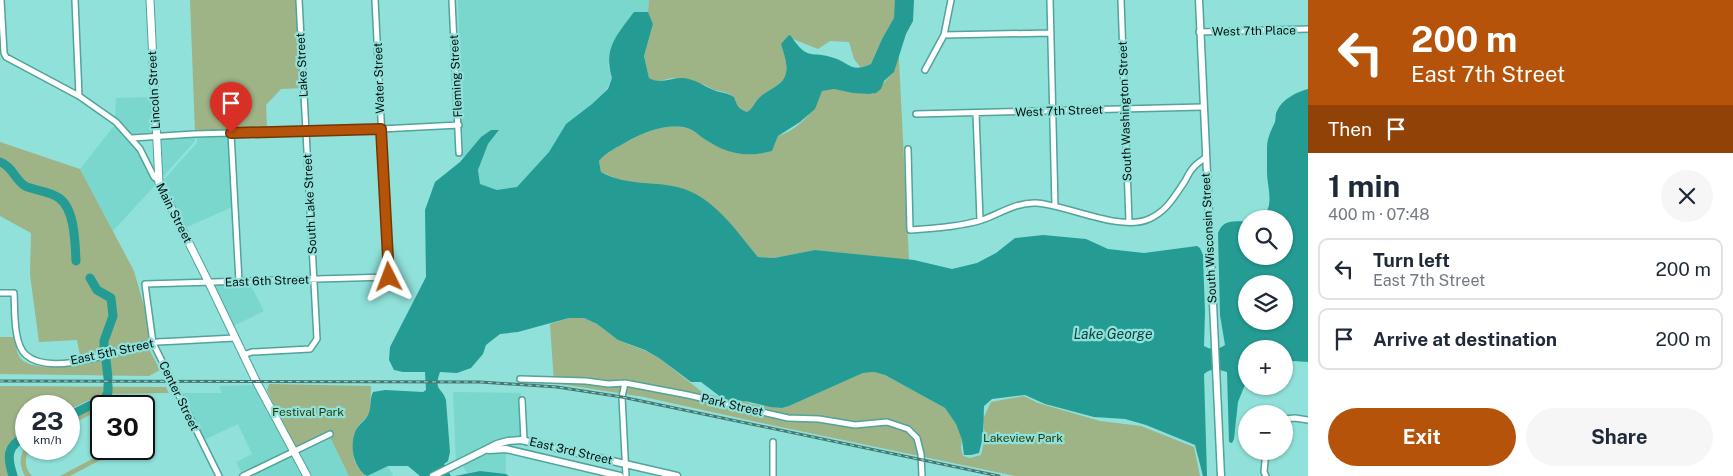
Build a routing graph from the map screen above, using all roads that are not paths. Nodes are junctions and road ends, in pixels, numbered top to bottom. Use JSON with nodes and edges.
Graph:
{"nodes":[{"id":1,"x":1,"y":0,"type":"edge"},
{"id":2,"x":75,"y":0,"type":"edge"},
{"id":3,"x":150,"y":0,"type":"edge"},
{"id":4,"x":299,"y":0,"type":"edge"},
{"id":5,"x":375,"y":0,"type":"edge"},
{"id":6,"x":452,"y":0,"type":"edge"},
{"id":7,"x":951,"y":0,"type":"edge"},
{"id":8,"x":1050,"y":0,"type":"edge"},
{"id":9,"x":1121,"y":0,"type":"edge"},
{"id":10,"x":1199,"y":0,"type":"edge"},
{"id":11,"x":1308,"y":29,"type":"edge"},
{"id":12,"x":1199,"y":32,"type":"junction"},
{"id":13,"x":1051,"y":34,"type":"junction"},
{"id":14,"x":944,"y":35,"type":"junction"},
{"id":15,"x":6,"y":57,"type":"junction"},
{"id":16,"x":0,"y":59,"type":"edge"},
{"id":17,"x":925,"y":70,"type":"dead end"},
{"id":18,"x":79,"y":96,"type":"junction"},
{"id":19,"x":1203,"y":107,"type":"junction"},
{"id":20,"x":1124,"y":109,"type":"junction"},
{"id":21,"x":1053,"y":111,"type":"junction"},
{"id":22,"x":976,"y":113,"type":"junction"},
{"id":23,"x":916,"y":114,"type":"dead end"},
{"id":24,"x":458,"y":125,"type":"junction"},
{"id":25,"x":381,"y":129,"type":"junction"},
{"id":26,"x":306,"y":130,"type":"junction"},
{"id":27,"x":231,"y":133,"type":"junction"},
{"id":28,"x":157,"y":136,"type":"junction"},
{"id":29,"x":132,"y":138,"type":"junction"},
{"id":30,"x":908,"y":148,"type":"dead end"},
{"id":31,"x":459,"y":153,"type":"dead end"},
{"id":32,"x":1205,"y":158,"type":"junction"},
{"id":33,"x":158,"y":180,"type":"junction"},
{"id":34,"x":1055,"y":206,"type":"junction"},
{"id":35,"x":980,"y":220,"type":"junction"},
{"id":36,"x":1129,"y":222,"type":"junction"},
{"id":37,"x":389,"y":277,"type":"joint"},
{"id":38,"x":315,"y":279,"type":"junction"},
{"id":39,"x":239,"y":282,"type":"junction"},
{"id":40,"x":209,"y":283,"type":"junction"},
{"id":41,"x":145,"y":284,"type":"joint"},
{"id":42,"x":0,"y":293,"type":"edge"},
{"id":43,"x":235,"y":338,"type":"junction"},
{"id":44,"x":153,"y":342,"type":"junction"},
{"id":45,"x":244,"y":355,"type":"junction"},
{"id":46,"x":520,"y":379,"type":"dead end"},
{"id":47,"x":625,"y":384,"type":"junction"},
{"id":48,"x":522,"y":400,"type":"dead end"},
{"id":49,"x":1293,"y":418,"type":"edge"},
{"id":50,"x":1308,"y":420,"type":"edge"},
{"id":51,"x":330,"y":434,"type":"dead end"},
{"id":52,"x":524,"y":440,"type":"junction"},
{"id":53,"x":773,"y":442,"type":"dead end"},
{"id":54,"x":294,"y":450,"type":"junction"},
{"id":55,"x":488,"y":450,"type":"junction"},
{"id":56,"x":1265,"y":460,"type":"edge"},
{"id":57,"x":626,"y":463,"type":"junction"},
{"id":58,"x":218,"y":476,"type":"edge"},
{"id":59,"x":243,"y":476,"type":"edge"},
{"id":60,"x":307,"y":476,"type":"edge"},
{"id":61,"x":433,"y":476,"type":"edge"},
{"id":62,"x":620,"y":476,"type":"edge"},
{"id":63,"x":626,"y":476,"type":"edge"},
{"id":64,"x":677,"y":476,"type":"edge"},
{"id":65,"x":773,"y":476,"type":"edge"},
{"id":66,"x":922,"y":476,"type":"edge"},
{"id":67,"x":1221,"y":476,"type":"edge"},
{"id":68,"x":1266,"y":476,"type":"edge"}],
"edges":[{"from":1,"to":15,"type":"street"},
{"from":2,"to":18,"type":"street"},
{"from":3,"to":28,"type":"main road","name":"Lincoln Street"},
{"from":4,"to":26,"type":"street","name":"Lake Street"},
{"from":5,"to":25,"type":"street","name":"Water Street"},
{"from":6,"to":24,"type":"street","name":"Fleming Street"},
{"from":7,"to":14,"type":"street"},
{"from":8,"to":13,"type":"street"},
{"from":9,"to":20,"type":"street","name":"South Washington Street"},
{"from":10,"to":12,"type":"street","name":"South Wisconsin Street"},
{"from":11,"to":12,"type":"street","name":"West 7th Place"},
{"from":12,"to":19,"type":"street","name":"South Wisconsin Street"},
{"from":13,"to":14,"type":"street"},
{"from":13,"to":21,"type":"street"},
{"from":14,"to":17,"type":"street"},
{"from":15,"to":16,"type":"street"},
{"from":15,"to":18,"type":"street","name":"Main Street"},
{"from":18,"to":29,"type":"street","name":"Main Street"},
{"from":19,"to":20,"type":"street","name":"West 7th Street"},
{"from":19,"to":32,"type":"street","name":"South Wisconsin Street"},
{"from":20,"to":21,"type":"street","name":"West 7th Street"},
{"from":20,"to":36,"type":"street","name":"South Washington Street"},
{"from":21,"to":22,"type":"street","name":"West 7th Street"},
{"from":21,"to":34,"type":"street"},
{"from":22,"to":23,"type":"street","name":"West 7th Street"},
{"from":22,"to":35,"type":"street"},
{"from":24,"to":25,"type":"street"},
{"from":24,"to":31,"type":"street","name":"Fleming Street"},
{"from":25,"to":26,"type":"street"},
{"from":25,"to":37,"type":"street","name":"Water Street"},
{"from":26,"to":27,"type":"street"},
{"from":26,"to":38,"type":"street","name":"South Lake Street"},
{"from":27,"to":28,"type":"street"},
{"from":27,"to":39,"type":"street"},
{"from":28,"to":29,"type":"street"},
{"from":28,"to":33,"type":"main road","name":"Lincoln Street"},
{"from":29,"to":33,"type":"street","name":"Main Street"},
{"from":30,"to":35,"type":"street"},
{"from":32,"to":36,"type":"street"},
{"from":32,"to":67,"type":"street","name":"South Wisconsin Street"},
{"from":33,"to":40,"type":"main road","name":"Main Street"},
{"from":34,"to":35,"type":"street"},
{"from":34,"to":36,"type":"street"},
{"from":37,"to":38,"type":"street","name":"East 6th Street"},
{"from":38,"to":39,"type":"street","name":"East 6th Street"},
{"from":38,"to":45,"type":"street","name":"South Lake Street"},
{"from":39,"to":40,"type":"street","name":"East 6th Street"},
{"from":40,"to":41,"type":"street","name":"East 6th Street"},
{"from":40,"to":43,"type":"main road","name":"Main Street"},
{"from":41,"to":44,"type":"street","name":"Center Street"},
{"from":42,"to":44,"type":"street","name":"East 5th Street"},
{"from":43,"to":44,"type":"street","name":"East 5th Street"},
{"from":43,"to":45,"type":"main road","name":"Main Street"},
{"from":44,"to":58,"type":"street","name":"Center Street"},
{"from":45,"to":54,"type":"main road","name":"Main Street"},
{"from":46,"to":47,"type":"street","name":"Park Street"},
{"from":47,"to":57,"type":"street"},
{"from":47,"to":66,"type":"street","name":"Park Street"},
{"from":48,"to":52,"type":"street"},
{"from":49,"to":50,"type":"street"},
{"from":51,"to":54,"type":"street"},
{"from":52,"to":55,"type":"street","name":"East 3rd Street"},
{"from":52,"to":57,"type":"street","name":"East 3rd Street"},
{"from":53,"to":65,"type":"street"},
{"from":54,"to":59,"type":"street"},
{"from":54,"to":60,"type":"main road","name":"Main Street"},
{"from":55,"to":61,"type":"street","name":"East 3rd Street"},
{"from":55,"to":62,"type":"street","name":"East 3rd Street"},
{"from":56,"to":68,"type":"street"},
{"from":57,"to":63,"type":"street"},
{"from":57,"to":64,"type":"street","name":"East 3rd Street"}]}
